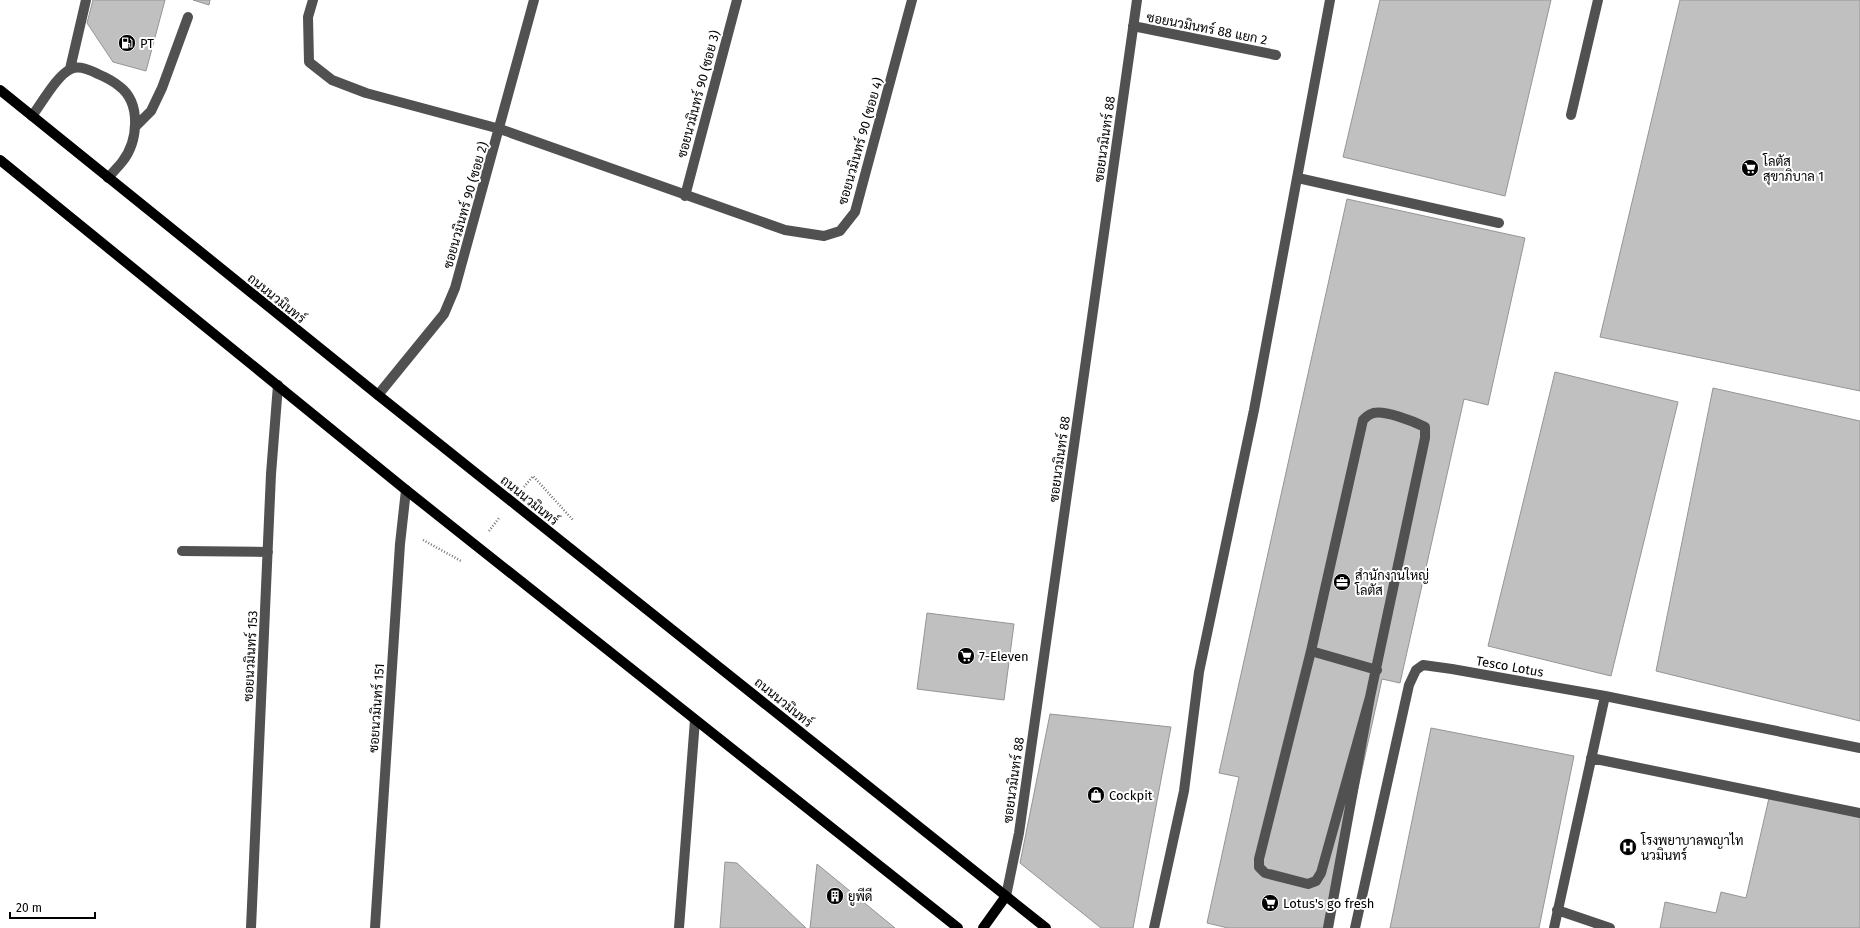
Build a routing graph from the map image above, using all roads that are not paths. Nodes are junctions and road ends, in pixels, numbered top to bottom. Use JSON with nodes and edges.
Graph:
{"nodes":[{"id":1,"x":86,"y":0,"type":"edge"},
{"id":2,"x":313,"y":0,"type":"edge"},
{"id":3,"x":534,"y":0,"type":"edge"},
{"id":4,"x":737,"y":0,"type":"edge"},
{"id":5,"x":912,"y":0,"type":"edge"},
{"id":6,"x":1136,"y":0,"type":"edge"},
{"id":7,"x":1330,"y":0,"type":"edge"},
{"id":8,"x":1598,"y":0,"type":"edge"},
{"id":9,"x":188,"y":17,"type":"dead end"},
{"id":10,"x":1133,"y":26,"type":"junction"},
{"id":11,"x":1276,"y":55,"type":"dead end"},
{"id":12,"x":70,"y":69,"type":"junction"},
{"id":13,"x":0,"y":90,"type":"edge"},
{"id":14,"x":1571,"y":115,"type":"dead end"},
{"id":15,"x":32,"y":116,"type":"junction"},
{"id":16,"x":135,"y":127,"type":"junction"},
{"id":17,"x":500,"y":129,"type":"junction"},
{"id":18,"x":0,"y":160,"type":"edge"},
{"id":19,"x":108,"y":178,"type":"junction"},
{"id":20,"x":1298,"y":178,"type":"junction"},
{"id":21,"x":685,"y":196,"type":"junction"},
{"id":22,"x":1499,"y":223,"type":"dead end"},
{"id":23,"x":278,"y":385,"type":"junction"},
{"id":24,"x":378,"y":396,"type":"junction"},
{"id":25,"x":406,"y":490,"type":"junction"},
{"id":26,"x":182,"y":551,"type":"dead end"},
{"id":27,"x":268,"y":552,"type":"junction"},
{"id":28,"x":1311,"y":651,"type":"junction"},
{"id":29,"x":1377,"y":670,"type":"junction"},
{"id":30,"x":1604,"y":696,"type":"junction"},
{"id":31,"x":1370,"y":697,"type":"junction"},
{"id":32,"x":695,"y":720,"type":"junction"},
{"id":33,"x":1860,"y":748,"type":"edge"},
{"id":34,"x":1591,"y":758,"type":"junction"},
{"id":35,"x":1860,"y":813,"type":"edge"},
{"id":36,"x":1006,"y":896,"type":"junction"},
{"id":37,"x":1557,"y":910,"type":"junction"},
{"id":38,"x":251,"y":928,"type":"edge"},
{"id":39,"x":375,"y":928,"type":"edge"},
{"id":40,"x":679,"y":928,"type":"edge"},
{"id":41,"x":958,"y":928,"type":"edge"},
{"id":42,"x":983,"y":928,"type":"edge"},
{"id":43,"x":1046,"y":928,"type":"edge"},
{"id":44,"x":1154,"y":928,"type":"edge"},
{"id":45,"x":1328,"y":928,"type":"edge"},
{"id":46,"x":1355,"y":928,"type":"edge"},
{"id":47,"x":1554,"y":928,"type":"edge"},
{"id":48,"x":1610,"y":928,"type":"edge"}],
"edges":[{"from":1,"to":12,"type":"street"},
{"from":2,"to":17,"type":"street","name":"ซอยนวมินทร์ 90 (ซอย 4)"},
{"from":3,"to":17,"type":"street","name":"ซอยนวมินทร์ 90 (ซอย 2)"},
{"from":4,"to":21,"type":"street","name":"ซอยนวมินทร์ 90 (ซอย 3)"},
{"from":5,"to":21,"type":"street","name":"ซอยนวมินทร์ 90 (ซอย 4)"},
{"from":6,"to":10,"type":"street","name":"ซอยนวมินทร์ 88"},
{"from":7,"to":20,"type":"street"},
{"from":8,"to":14,"type":"street"},
{"from":9,"to":16,"type":"street"},
{"from":10,"to":11,"type":"street","name":"ซอยนวมินทร์ 88 แยก 2"},
{"from":10,"to":36,"type":"street","name":"ซอยนวมินทร์ 88"},
{"from":12,"to":15,"type":"street"},
{"from":12,"to":16,"type":"street"},
{"from":13,"to":15,"type":"main road","name":"ถนนนวมินทร์"},
{"from":15,"to":19,"type":"main road","name":"ถนนนวมินทร์"},
{"from":16,"to":19,"type":"street"},
{"from":17,"to":21,"type":"street","name":"ซอยนวมินทร์ 90 (ซอย 4)"},
{"from":17,"to":24,"type":"street","name":"ซอยนวมินทร์ 90 (ซอย 2)"},
{"from":18,"to":23,"type":"main road"},
{"from":19,"to":24,"type":"main road","name":"ถนนนวมินทร์"},
{"from":20,"to":22,"type":"street"},
{"from":20,"to":44,"type":"street"},
{"from":23,"to":25,"type":"main road"},
{"from":23,"to":27,"type":"street","name":"ซอยนวมินทร์ 153"},
{"from":24,"to":36,"type":"main road","name":"ถนนนวมินทร์"},
{"from":25,"to":32,"type":"main road"},
{"from":25,"to":39,"type":"street","name":"ซอยนวมินทร์ 151"},
{"from":26,"to":27,"type":"street"},
{"from":27,"to":38,"type":"street","name":"ซอยนวมินทร์ 153"},
{"from":28,"to":29,"type":"street"},
{"from":28,"to":29,"type":"street"},
{"from":28,"to":31,"type":"street"},
{"from":29,"to":31,"type":"street"},
{"from":30,"to":33,"type":"street","name":"Tesco Lotus"},
{"from":30,"to":34,"type":"street"},
{"from":30,"to":46,"type":"street","name":"Tesco Lotus"},
{"from":31,"to":45,"type":"street"},
{"from":32,"to":40,"type":"street"},
{"from":32,"to":41,"type":"main road"},
{"from":34,"to":35,"type":"street"},
{"from":34,"to":37,"type":"street"},
{"from":36,"to":42,"type":"main road"},
{"from":36,"to":43,"type":"main road","name":"ถนนนวมินทร์"},
{"from":37,"to":47,"type":"street"},
{"from":37,"to":48,"type":"street"}]}
